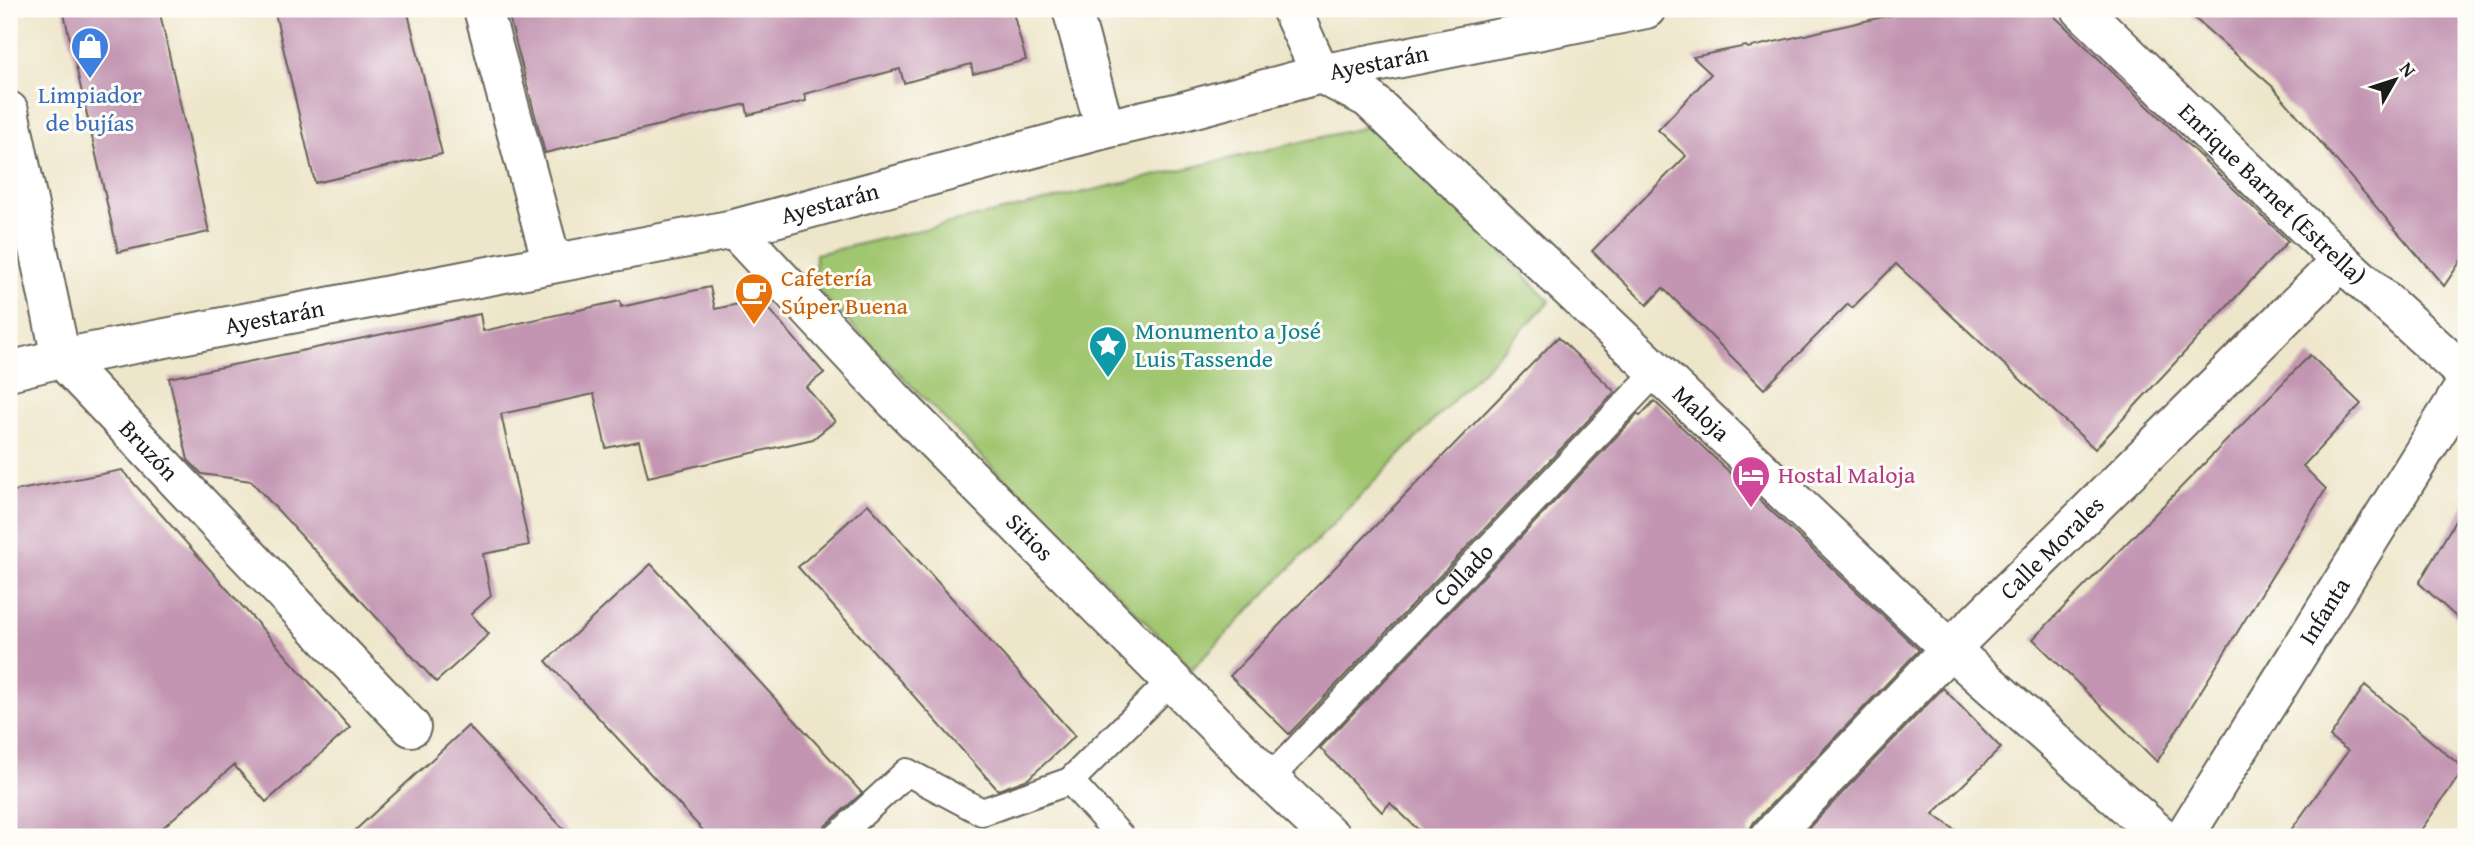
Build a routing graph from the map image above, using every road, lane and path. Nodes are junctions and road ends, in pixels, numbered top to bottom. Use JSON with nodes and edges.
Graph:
{"nodes":[{"id":1,"x":483,"y":9,"type":"edge"},
{"id":2,"x":1073,"y":9,"type":"edge"},
{"id":3,"x":1291,"y":9,"type":"edge"},
{"id":4,"x":1646,"y":9,"type":"edge"},
{"id":5,"x":2081,"y":9,"type":"edge"},
{"id":6,"x":1321,"y":74,"type":"junction"},
{"id":7,"x":9,"y":111,"type":"edge"},
{"id":8,"x":1105,"y":128,"type":"junction"},
{"id":9,"x":734,"y":229,"type":"junction"},
{"id":10,"x":2341,"y":261,"type":"junction"},
{"id":11,"x":552,"y":263,"type":"junction"},
{"id":12,"x":61,"y":358,"type":"junction"},
{"id":13,"x":9,"y":371,"type":"edge"},
{"id":14,"x":1657,"y":371,"type":"junction"},
{"id":15,"x":2466,"y":374,"type":"edge"},
{"id":16,"x":2466,"y":384,"type":"edge"},
{"id":17,"x":1950,"y":649,"type":"junction"},
{"id":18,"x":1172,"y":680,"type":"junction"},
{"id":19,"x":411,"y":727,"type":"dead end"},
{"id":20,"x":1269,"y":779,"type":"junction"},
{"id":21,"x":1070,"y":780,"type":"junction"},
{"id":22,"x":837,"y":837,"type":"edge"},
{"id":23,"x":1121,"y":837,"type":"edge"},
{"id":24,"x":1331,"y":837,"type":"edge"},
{"id":25,"x":1770,"y":837,"type":"edge"},
{"id":26,"x":2162,"y":837,"type":"edge"},
{"id":27,"x":2184,"y":837,"type":"edge"}],
"edges":[{"from":1,"to":11,"type":"street"},
{"from":2,"to":8,"type":"street"},
{"from":3,"to":6,"type":"street"},
{"from":4,"to":6,"type":"street","name":"Ayestarán"},
{"from":5,"to":10,"type":"street","name":"Enrique Barnet (Estrella)"},
{"from":6,"to":8,"type":"street","name":"Ayestarán"},
{"from":6,"to":14,"type":"street","name":"Maloja"},
{"from":7,"to":12,"type":"street"},
{"from":8,"to":9,"type":"street","name":"Ayestarán"},
{"from":9,"to":11,"type":"street","name":"Ayestarán"},
{"from":9,"to":18,"type":"street","name":"Sitios"},
{"from":10,"to":15,"type":"street","name":"Enrique Barnet (Estrella)"},
{"from":10,"to":17,"type":"street","name":"Calle Morales"},
{"from":11,"to":12,"type":"street","name":"Ayestarán"},
{"from":12,"to":13,"type":"street","name":"Ayestarán"},
{"from":12,"to":19,"type":"street","name":"Bruzón"},
{"from":14,"to":17,"type":"street","name":"Maloja"},
{"from":14,"to":20,"type":"lane","name":"Collado"},
{"from":16,"to":27,"type":"street","name":"Infanta"},
{"from":17,"to":25,"type":"street","name":"Calle Morales"},
{"from":17,"to":26,"type":"street","name":"Maloja"},
{"from":18,"to":20,"type":"street","name":"Sitios"},
{"from":18,"to":21,"type":"lane"},
{"from":20,"to":24,"type":"street","name":"Sitios"},
{"from":21,"to":22,"type":"lane"},
{"from":21,"to":23,"type":"lane"}]}
